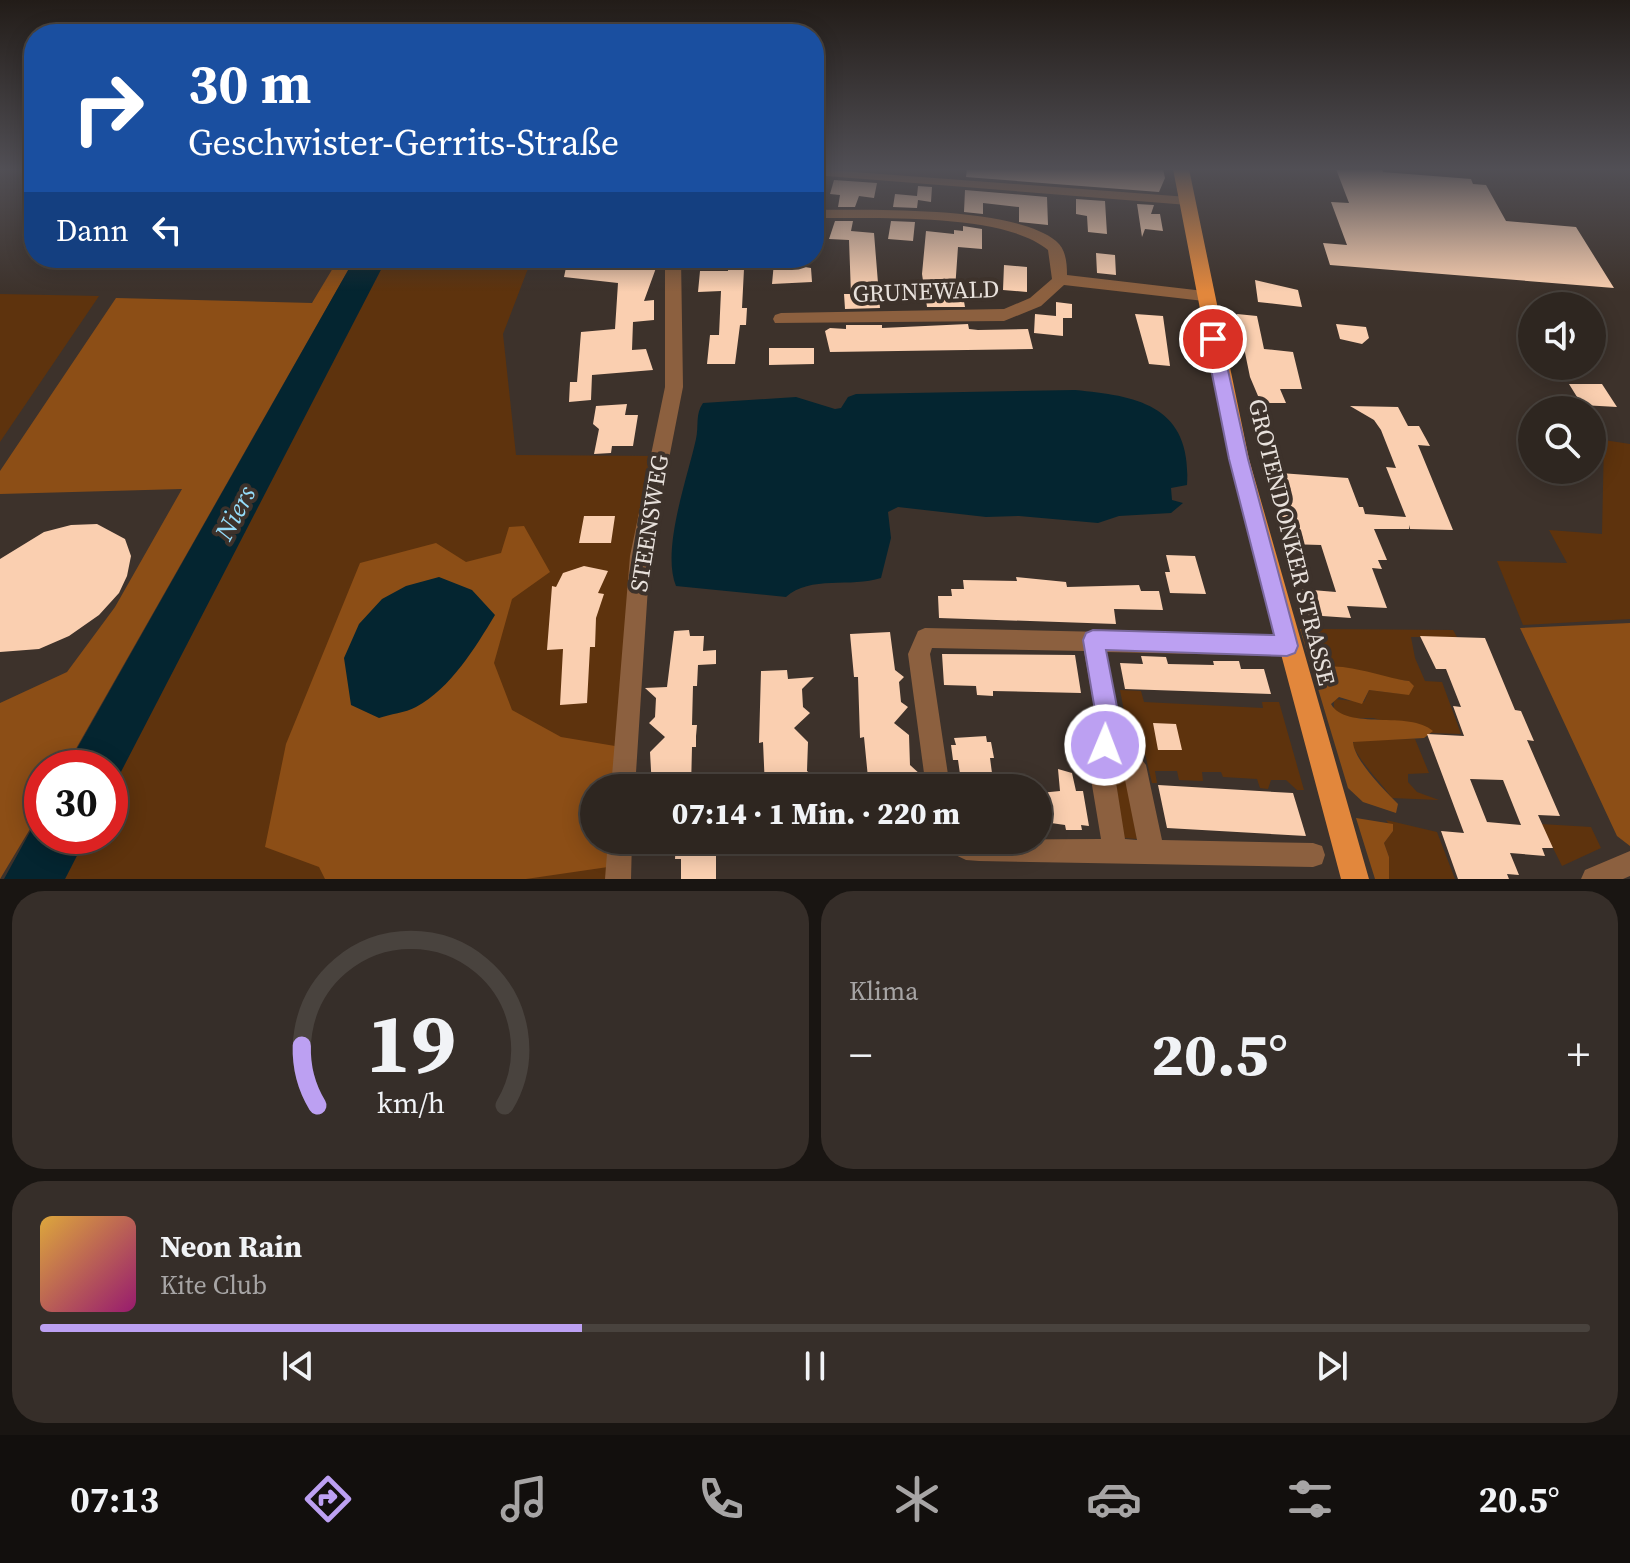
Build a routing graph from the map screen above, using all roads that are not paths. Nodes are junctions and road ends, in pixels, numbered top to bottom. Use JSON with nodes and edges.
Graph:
{"nodes":[{"id":1,"x":1190,"y":210,"type":"edge"},
{"id":2,"x":824,"y":214,"type":"edge"},
{"id":3,"x":673,"y":268,"type":"edge"},
{"id":4,"x":1060,"y":279,"type":"junction"},
{"id":5,"x":1204,"y":296,"type":"junction"},
{"id":6,"x":781,"y":319,"type":"dead end"},
{"id":7,"x":1093,"y":640,"type":"junction"},
{"id":8,"x":1287,"y":646,"type":"junction"},
{"id":9,"x":1111,"y":738,"type":"junction"},
{"id":10,"x":624,"y":774,"type":"edge"},
{"id":11,"x":936,"y":774,"type":"edge"},
{"id":12,"x":1052,"y":851,"type":"edge"},
{"id":13,"x":1115,"y":852,"type":"junction"},
{"id":14,"x":1152,"y":853,"type":"junction"},
{"id":15,"x":619,"y":854,"type":"edge"},
{"id":16,"x":1313,"y":855,"type":"dead end"},
{"id":17,"x":1630,"y":863,"type":"edge"},
{"id":18,"x":618,"y":879,"type":"edge"},
{"id":19,"x":1355,"y":879,"type":"edge"},
{"id":20,"x":1594,"y":879,"type":"edge"}],
"edges":[{"from":1,"to":5,"type":"main road","name":"GROTENDONKER STRASSE"},
{"from":2,"to":4,"type":"street"},
{"from":3,"to":10,"type":"street","name":"STEENSWEG"},
{"from":4,"to":5,"type":"street"},
{"from":4,"to":6,"type":"street","name":"GRUNEWALD"},
{"from":5,"to":8,"type":"main road","name":"GROTENDONKER STRASSE"},
{"from":7,"to":8,"type":"street"},
{"from":7,"to":9,"type":"street"},
{"from":7,"to":11,"type":"street"},
{"from":8,"to":19,"type":"main road","name":"GROTENDONKER STRASSE"},
{"from":9,"to":13,"type":"street"},
{"from":9,"to":14,"type":"street"},
{"from":12,"to":13,"type":"street"},
{"from":13,"to":14,"type":"street"},
{"from":14,"to":16,"type":"street"},
{"from":15,"to":18,"type":"street"},
{"from":17,"to":20,"type":"street"}]}
